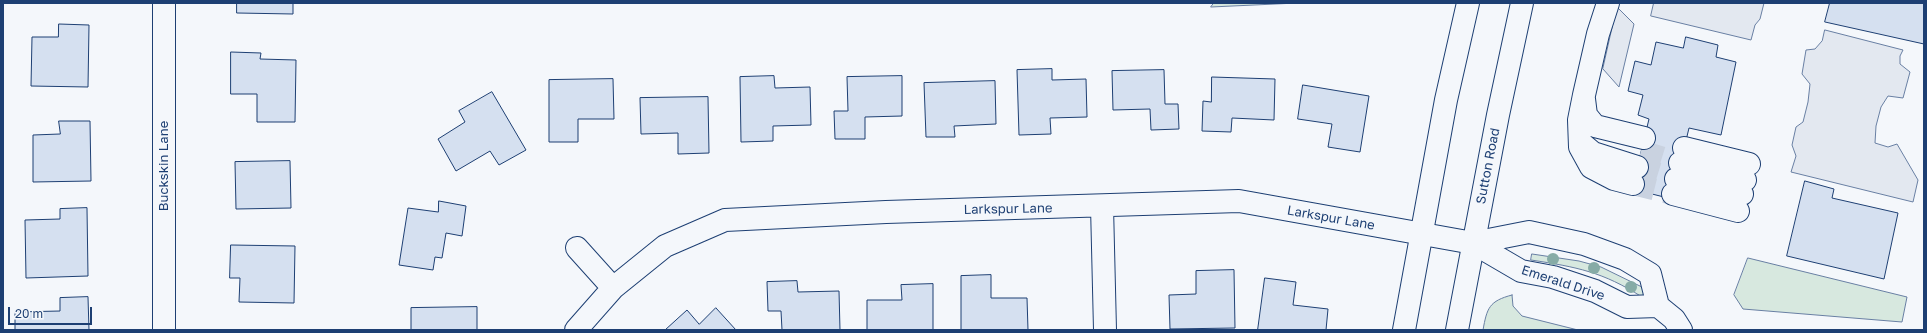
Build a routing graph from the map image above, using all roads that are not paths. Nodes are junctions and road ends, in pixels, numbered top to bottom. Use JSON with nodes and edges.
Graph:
{"nodes":[{"id":1,"x":164,"y":3,"type":"edge"},
{"id":2,"x":1468,"y":3,"type":"edge"},
{"id":3,"x":1522,"y":3,"type":"edge"},
{"id":4,"x":1608,"y":3,"type":"edge"},
{"id":5,"x":1584,"y":95,"type":"junction"},
{"id":6,"x":1579,"y":120,"type":"junction"},
{"id":7,"x":1639,"y":160,"type":"junction"},
{"id":8,"x":1744,"y":187,"type":"joint"},
{"id":9,"x":1102,"y":206,"type":"junction"},
{"id":10,"x":1421,"y":234,"type":"junction"},
{"id":11,"x":1473,"y":243,"type":"junction"},
{"id":12,"x":577,"y":248,"type":"dead end"},
{"id":13,"x":613,"y":288,"type":"junction"},
{"id":14,"x":1658,"y":306,"type":"junction"},
{"id":15,"x":164,"y":330,"type":"edge"},
{"id":16,"x":576,"y":330,"type":"edge"},
{"id":17,"x":1104,"y":330,"type":"edge"},
{"id":18,"x":1404,"y":330,"type":"edge"},
{"id":19,"x":1457,"y":330,"type":"edge"},
{"id":20,"x":1681,"y":330,"type":"edge"}],
"edges":[{"from":1,"to":15,"type":"street","name":"Buckskin Lane"},
{"from":2,"to":10,"type":"street"},
{"from":3,"to":11,"type":"street","name":"Sutton Road"},
{"from":4,"to":5,"type":"street"},
{"from":5,"to":6,"type":"street"},
{"from":5,"to":7,"type":"street"},
{"from":6,"to":7,"type":"street"},
{"from":6,"to":7,"type":"street"},
{"from":8,"to":8,"type":"street"},
{"from":9,"to":10,"type":"street","name":"Larkspur Lane"},
{"from":9,"to":13,"type":"street","name":"Larkspur Lane"},
{"from":9,"to":17,"type":"street"},
{"from":10,"to":11,"type":"street","name":"Emerald Drive"},
{"from":10,"to":18,"type":"street"},
{"from":11,"to":14,"type":"street","name":"Emerald Drive"},
{"from":11,"to":14,"type":"street","name":"Emerald Drive"},
{"from":11,"to":19,"type":"street","name":"Sutton Road"},
{"from":12,"to":13,"type":"street"},
{"from":13,"to":16,"type":"street","name":"Larkspur Lane"},
{"from":14,"to":20,"type":"street"}]}
